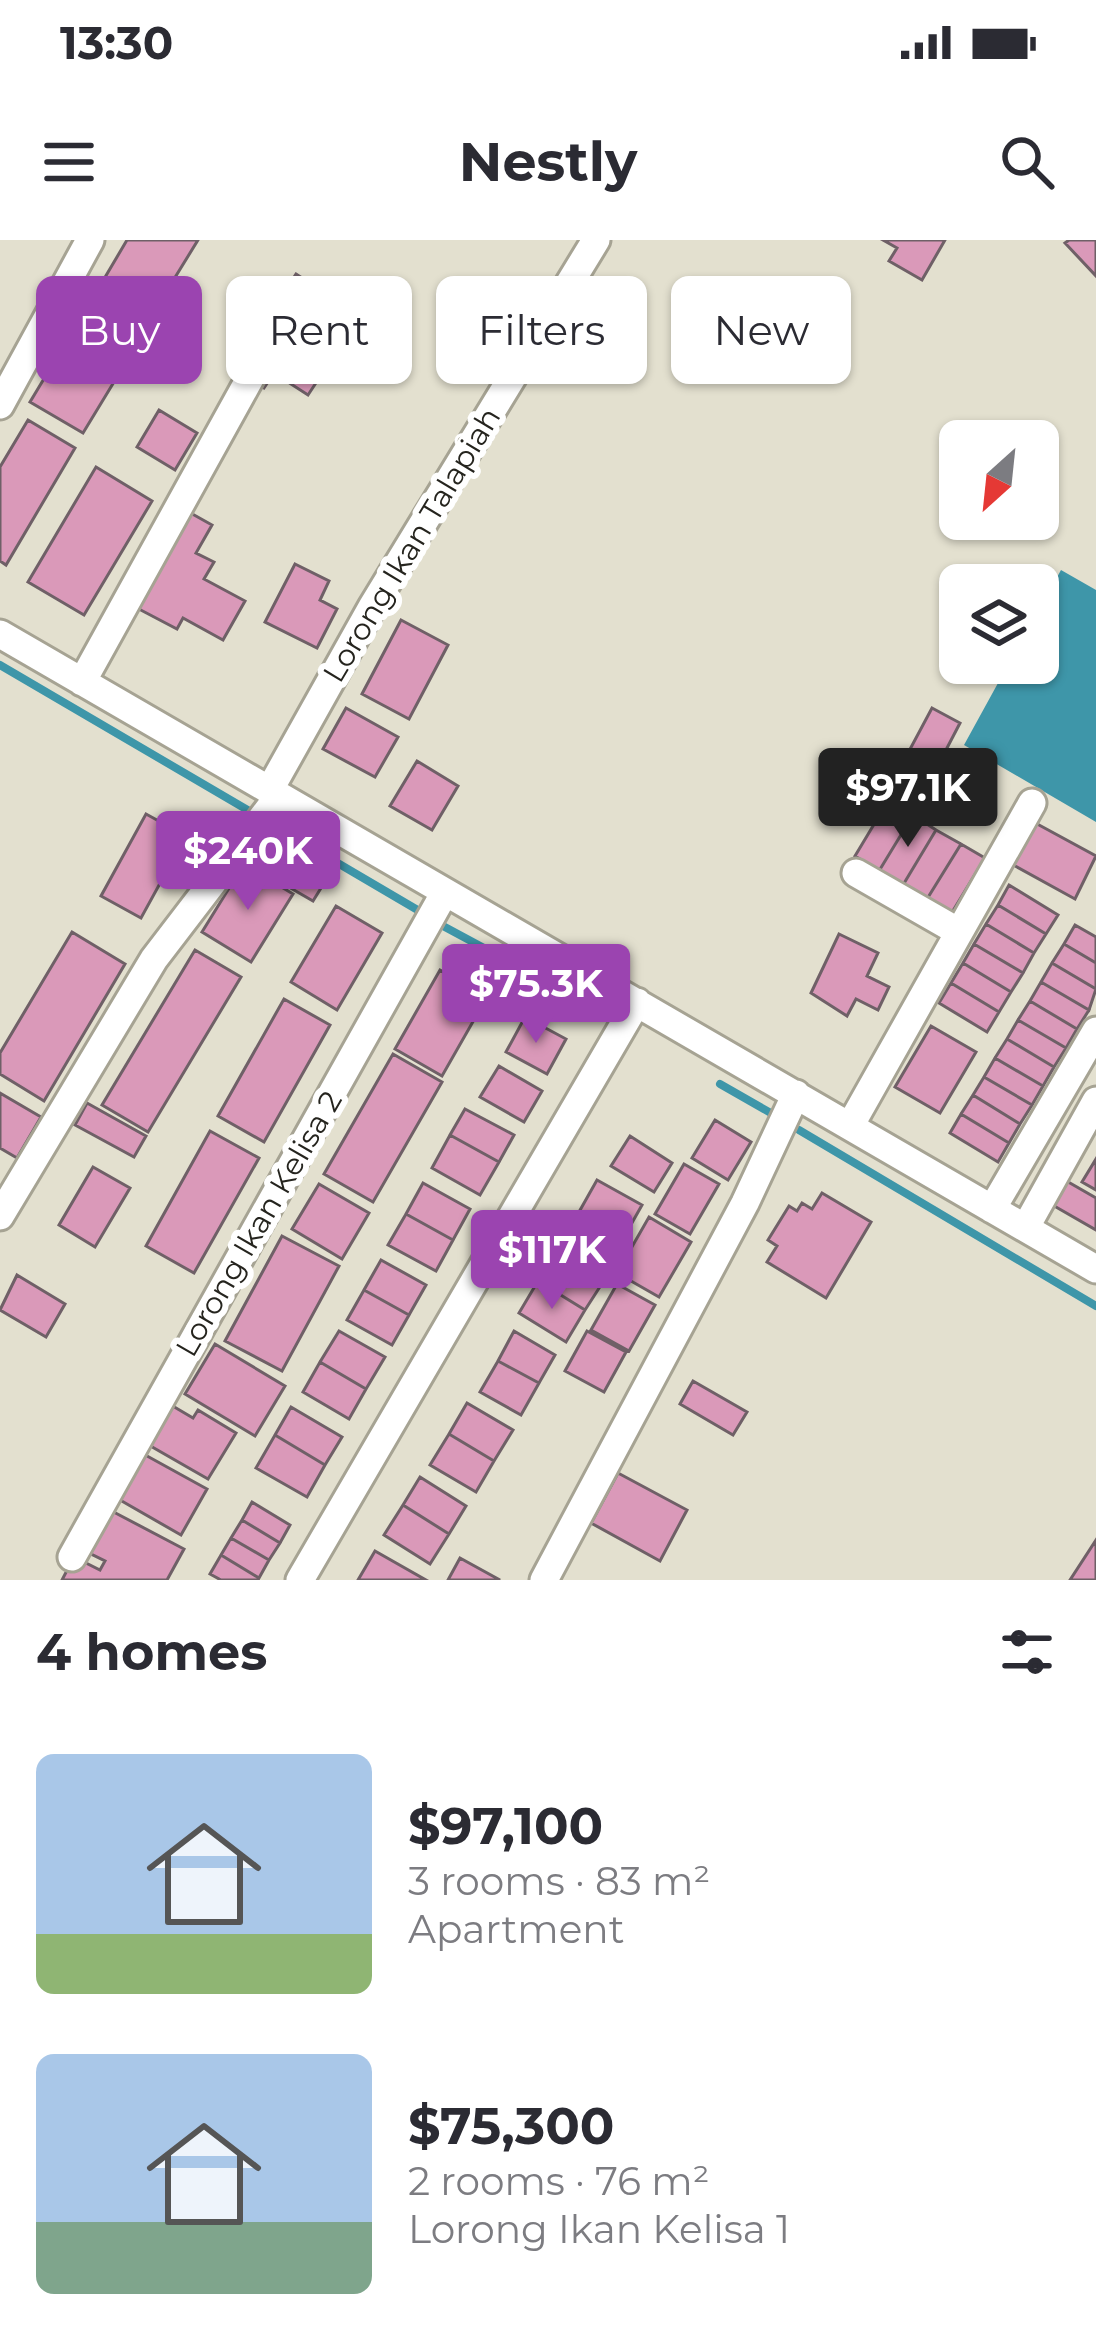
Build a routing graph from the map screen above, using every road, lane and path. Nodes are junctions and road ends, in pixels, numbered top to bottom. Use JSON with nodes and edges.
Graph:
{"nodes":[{"id":1,"x":91,"y":240,"type":"edge"},
{"id":2,"x":596,"y":240,"type":"edge"},
{"id":3,"x":247,"y":384,"type":"edge"},
{"id":4,"x":0,"y":405,"type":"edge"},
{"id":5,"x":0,"y":634,"type":"edge"},
{"id":6,"x":82,"y":682,"type":"junction"},
{"id":7,"x":274,"y":794,"type":"junction"},
{"id":8,"x":1032,"y":802,"type":"dead end"},
{"id":9,"x":856,"y":872,"type":"dead end"},
{"id":10,"x":445,"y":892,"type":"junction"},
{"id":11,"x":959,"y":932,"type":"junction"},
{"id":12,"x":637,"y":1002,"type":"junction"},
{"id":13,"x":1096,"y":1031,"type":"edge"},
{"id":14,"x":796,"y":1094,"type":"junction"},
{"id":15,"x":1096,"y":1101,"type":"edge"},
{"id":16,"x":850,"y":1126,"type":"junction"},
{"id":17,"x":992,"y":1209,"type":"junction"},
{"id":18,"x":0,"y":1216,"type":"edge"},
{"id":19,"x":1027,"y":1226,"type":"junction"},
{"id":20,"x":1096,"y":1269,"type":"edge"},
{"id":21,"x":72,"y":1557,"type":"dead end"},
{"id":22,"x":300,"y":1580,"type":"edge"},
{"id":23,"x":544,"y":1580,"type":"edge"}],
"edges":[{"from":1,"to":4,"type":"street"},
{"from":2,"to":7,"type":"street","name":"Lorong Ikan Talapiah"},
{"from":3,"to":6,"type":"street"},
{"from":5,"to":6,"type":"street"},
{"from":6,"to":7,"type":"street"},
{"from":7,"to":10,"type":"street"},
{"from":7,"to":18,"type":"street","name":"Lorong Ikan Talapiah"},
{"from":8,"to":11,"type":"street"},
{"from":9,"to":11,"type":"street"},
{"from":10,"to":12,"type":"street"},
{"from":10,"to":21,"type":"street","name":"Lorong Ikan Kelisa 2"},
{"from":11,"to":16,"type":"street"},
{"from":12,"to":14,"type":"street"},
{"from":12,"to":22,"type":"street"},
{"from":13,"to":17,"type":"street"},
{"from":14,"to":16,"type":"street"},
{"from":14,"to":23,"type":"street"},
{"from":15,"to":19,"type":"street"},
{"from":16,"to":17,"type":"street"},
{"from":17,"to":19,"type":"street"},
{"from":19,"to":20,"type":"street"}]}
